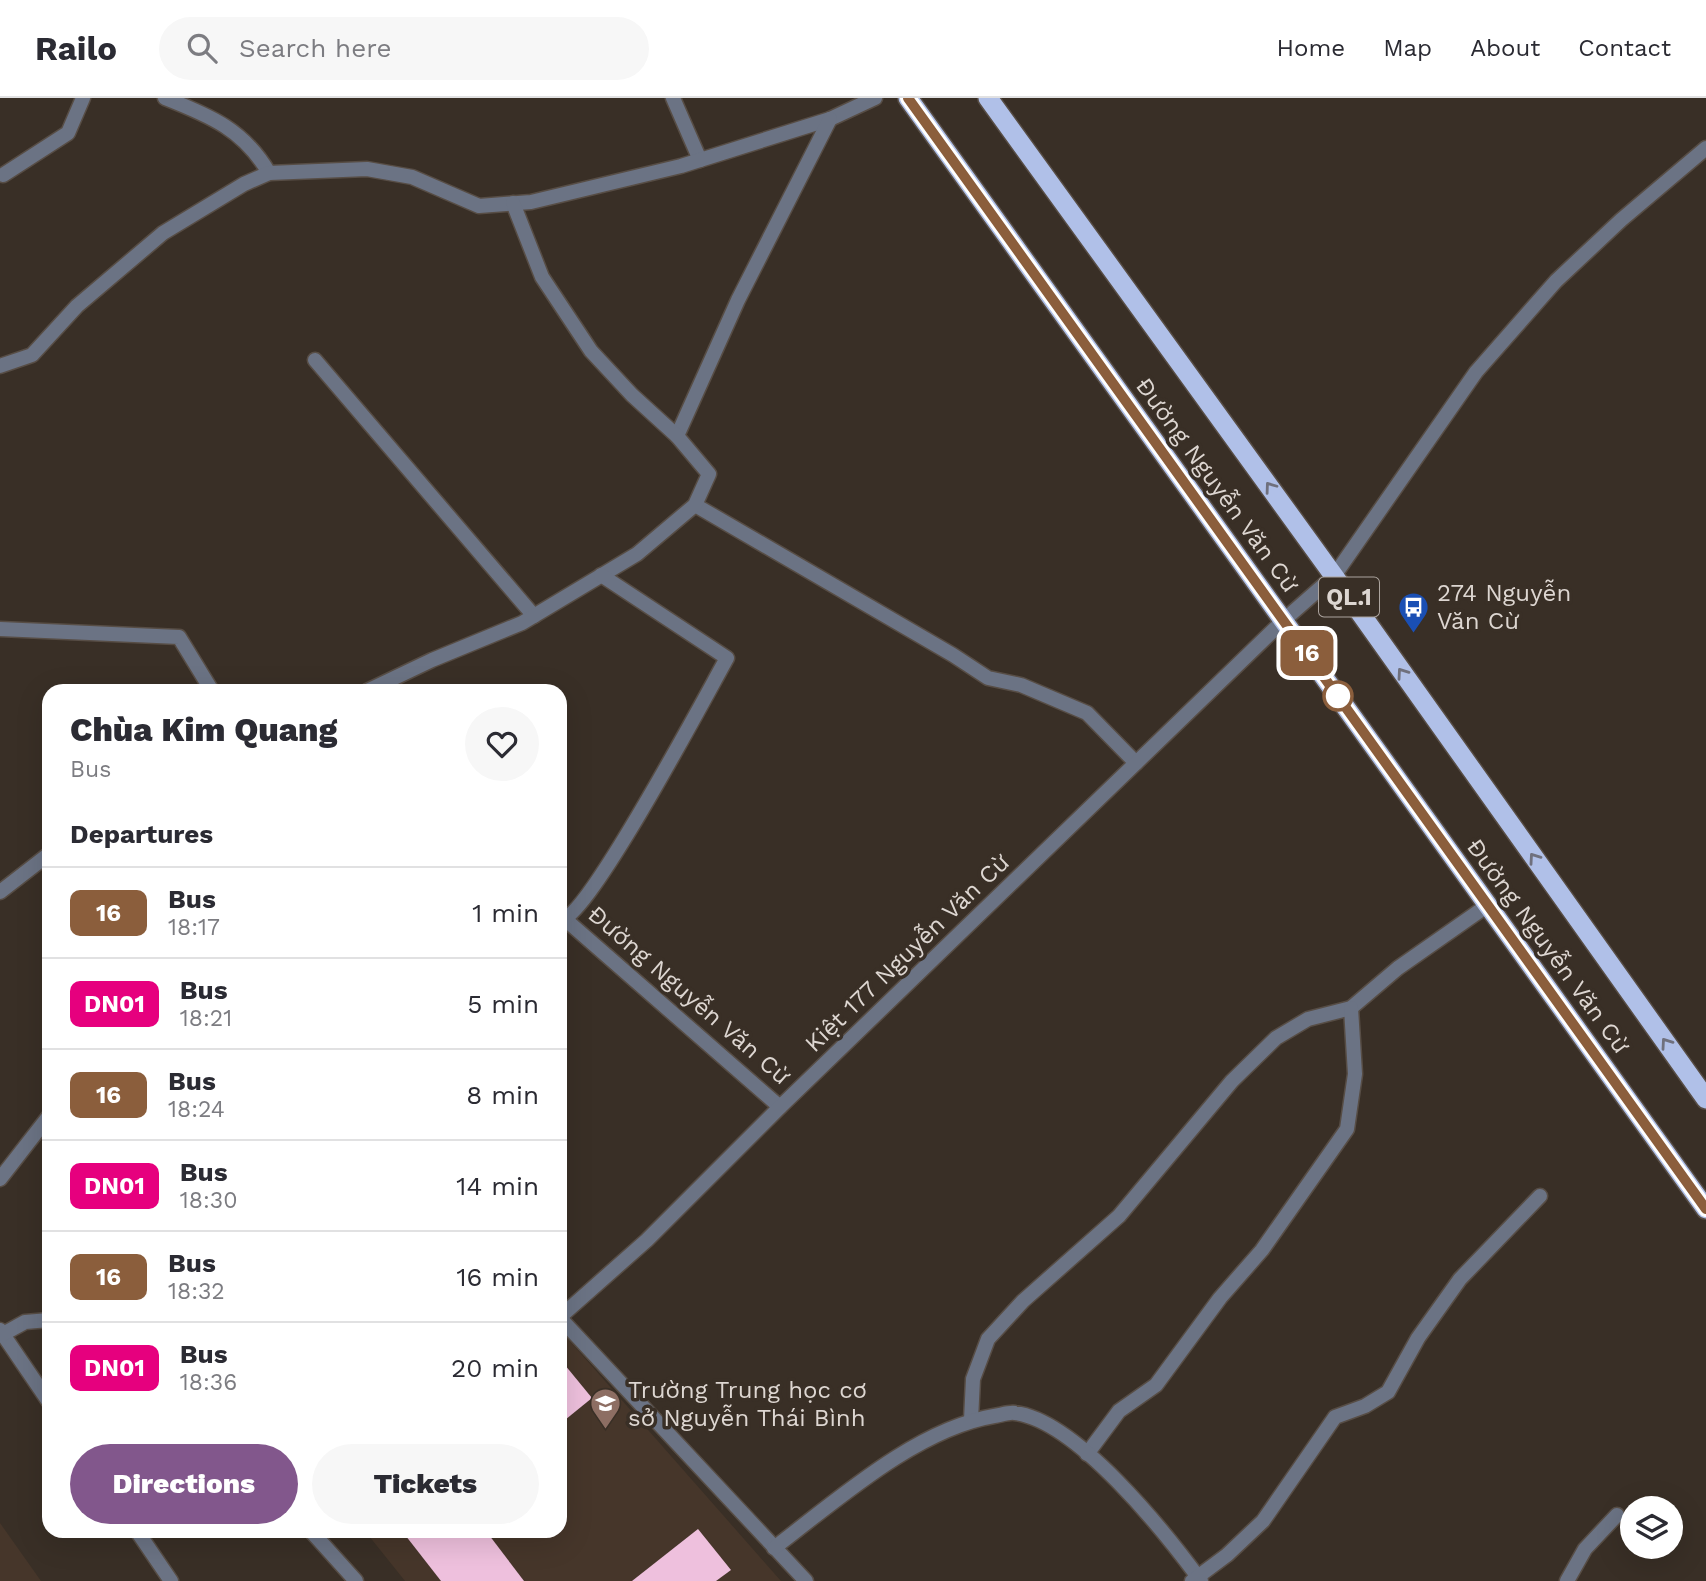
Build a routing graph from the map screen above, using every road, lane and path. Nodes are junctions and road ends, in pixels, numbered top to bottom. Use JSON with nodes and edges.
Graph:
{"nodes":[{"id":1,"x":83,"y":98,"type":"edge"},
{"id":2,"x":166,"y":98,"type":"edge"},
{"id":3,"x":673,"y":98,"type":"edge"},
{"id":4,"x":875,"y":98,"type":"edge"},
{"id":5,"x":908,"y":98,"type":"edge"},
{"id":6,"x":988,"y":98,"type":"edge"},
{"id":7,"x":831,"y":119,"type":"junction"},
{"id":8,"x":1706,"y":148,"type":"edge"},
{"id":9,"x":700,"y":160,"type":"junction"},
{"id":10,"x":269,"y":173,"type":"junction"},
{"id":11,"x":4,"y":175,"type":"dead end"},
{"id":12,"x":513,"y":204,"type":"junction"},
{"id":13,"x":315,"y":360,"type":"dead end"},
{"id":14,"x":0,"y":366,"type":"edge"},
{"id":15,"x":677,"y":436,"type":"junction"},
{"id":16,"x":695,"y":505,"type":"junction"},
{"id":17,"x":601,"y":575,"type":"junction"},
{"id":18,"x":1334,"y":576,"type":"junction"},
{"id":19,"x":534,"y":615,"type":"junction"},
{"id":20,"x":1284,"y":620,"type":"junction"},
{"id":21,"x":0,"y":629,"type":"edge"},
{"id":22,"x":208,"y":684,"type":"edge"},
{"id":23,"x":382,"y":684,"type":"edge"},
{"id":24,"x":1136,"y":763,"type":"junction"},
{"id":25,"x":42,"y":860,"type":"edge"},
{"id":26,"x":0,"y":892,"type":"edge"},
{"id":27,"x":1488,"y":905,"type":"junction"},
{"id":28,"x":567,"y":918,"type":"edge"},
{"id":29,"x":567,"y":924,"type":"edge"},
{"id":30,"x":1351,"y":1008,"type":"junction"},
{"id":31,"x":1706,"y":1099,"type":"edge"},
{"id":32,"x":780,"y":1107,"type":"junction"},
{"id":33,"x":42,"y":1125,"type":"edge"},
{"id":34,"x":0,"y":1179,"type":"edge"},
{"id":35,"x":1540,"y":1196,"type":"dead end"},
{"id":36,"x":1706,"y":1209,"type":"edge"},
{"id":37,"x":567,"y":1312,"type":"edge"},
{"id":38,"x":42,"y":1321,"type":"edge"},
{"id":39,"x":567,"y":1326,"type":"edge"},
{"id":40,"x":2,"y":1332,"type":"edge"},
{"id":41,"x":42,"y":1392,"type":"edge"},
{"id":42,"x":971,"y":1420,"type":"junction"},
{"id":43,"x":1087,"y":1454,"type":"junction"},
{"id":44,"x":1618,"y":1515,"type":"dead end"},
{"id":45,"x":143,"y":1538,"type":"edge"},
{"id":46,"x":317,"y":1538,"type":"edge"},
{"id":47,"x":774,"y":1548,"type":"junction"},
{"id":48,"x":1197,"y":1580,"type":"edge"},
{"id":49,"x":171,"y":1581,"type":"edge"},
{"id":50,"x":356,"y":1581,"type":"edge"},
{"id":51,"x":806,"y":1581,"type":"edge"},
{"id":52,"x":1567,"y":1581,"type":"edge"}],
"edges":[{"from":1,"to":11,"type":"street"},
{"from":2,"to":10,"type":"street"},
{"from":3,"to":9,"type":"street"},
{"from":4,"to":7,"type":"street"},
{"from":5,"to":20,"type":"highway","name":"Đường Nguyễn Văn Cừ","number":"QL.1"},
{"from":18,"to":6,"type":"highway","name":"Đường Nguyễn Văn Cừ","number":"QL.1","one_way":true},
{"from":7,"to":9,"type":"street"},
{"from":7,"to":15,"type":"street"},
{"from":8,"to":18,"type":"street","name":"Kiệt 177 Nguyễn Văn Cừ"},
{"from":9,"to":12,"type":"street"},
{"from":10,"to":12,"type":"street"},
{"from":10,"to":14,"type":"street"},
{"from":12,"to":15,"type":"street"},
{"from":13,"to":19,"type":"street"},
{"from":15,"to":16,"type":"street"},
{"from":16,"to":17,"type":"street"},
{"from":16,"to":24,"type":"street"},
{"from":17,"to":19,"type":"street"},
{"from":17,"to":28,"type":"street"},
{"from":18,"to":20,"type":"street","name":"Kiệt 177 Nguyễn Văn Cừ"},
{"from":31,"to":18,"type":"highway","name":"Đường Nguyễn Văn Cừ","number":"QL.1","one_way":true},
{"from":19,"to":23,"type":"street"},
{"from":20,"to":24,"type":"street","name":"Kiệt 177 Nguyễn Văn Cừ"},
{"from":20,"to":27,"type":"highway","name":"Đường Nguyễn Văn Cừ","number":"QL.1"},
{"from":21,"to":22,"type":"street"},
{"from":24,"to":32,"type":"street","name":"Kiệt 177 Nguyễn Văn Cừ"},
{"from":25,"to":26,"type":"street"},
{"from":27,"to":30,"type":"street"},
{"from":27,"to":36,"type":"highway","name":"Đường Nguyễn Văn Cừ","number":"QL.1"},
{"from":29,"to":32,"type":"street","name":"Đường Nguyễn Văn Cừ"},
{"from":30,"to":42,"type":"street"},
{"from":30,"to":43,"type":"street"},
{"from":32,"to":37,"type":"street","name":"Kiệt 177 Nguyễn Văn Cừ"},
{"from":33,"to":34,"type":"street"},
{"from":35,"to":48,"type":"street"},
{"from":38,"to":40,"type":"street"},
{"from":39,"to":47,"type":"street"},
{"from":40,"to":41,"type":"street"},
{"from":42,"to":43,"type":"street"},
{"from":42,"to":47,"type":"street"},
{"from":43,"to":48,"type":"street"},
{"from":44,"to":52,"type":"street"},
{"from":45,"to":49,"type":"street"},
{"from":46,"to":50,"type":"street"},
{"from":47,"to":51,"type":"street"}]}
